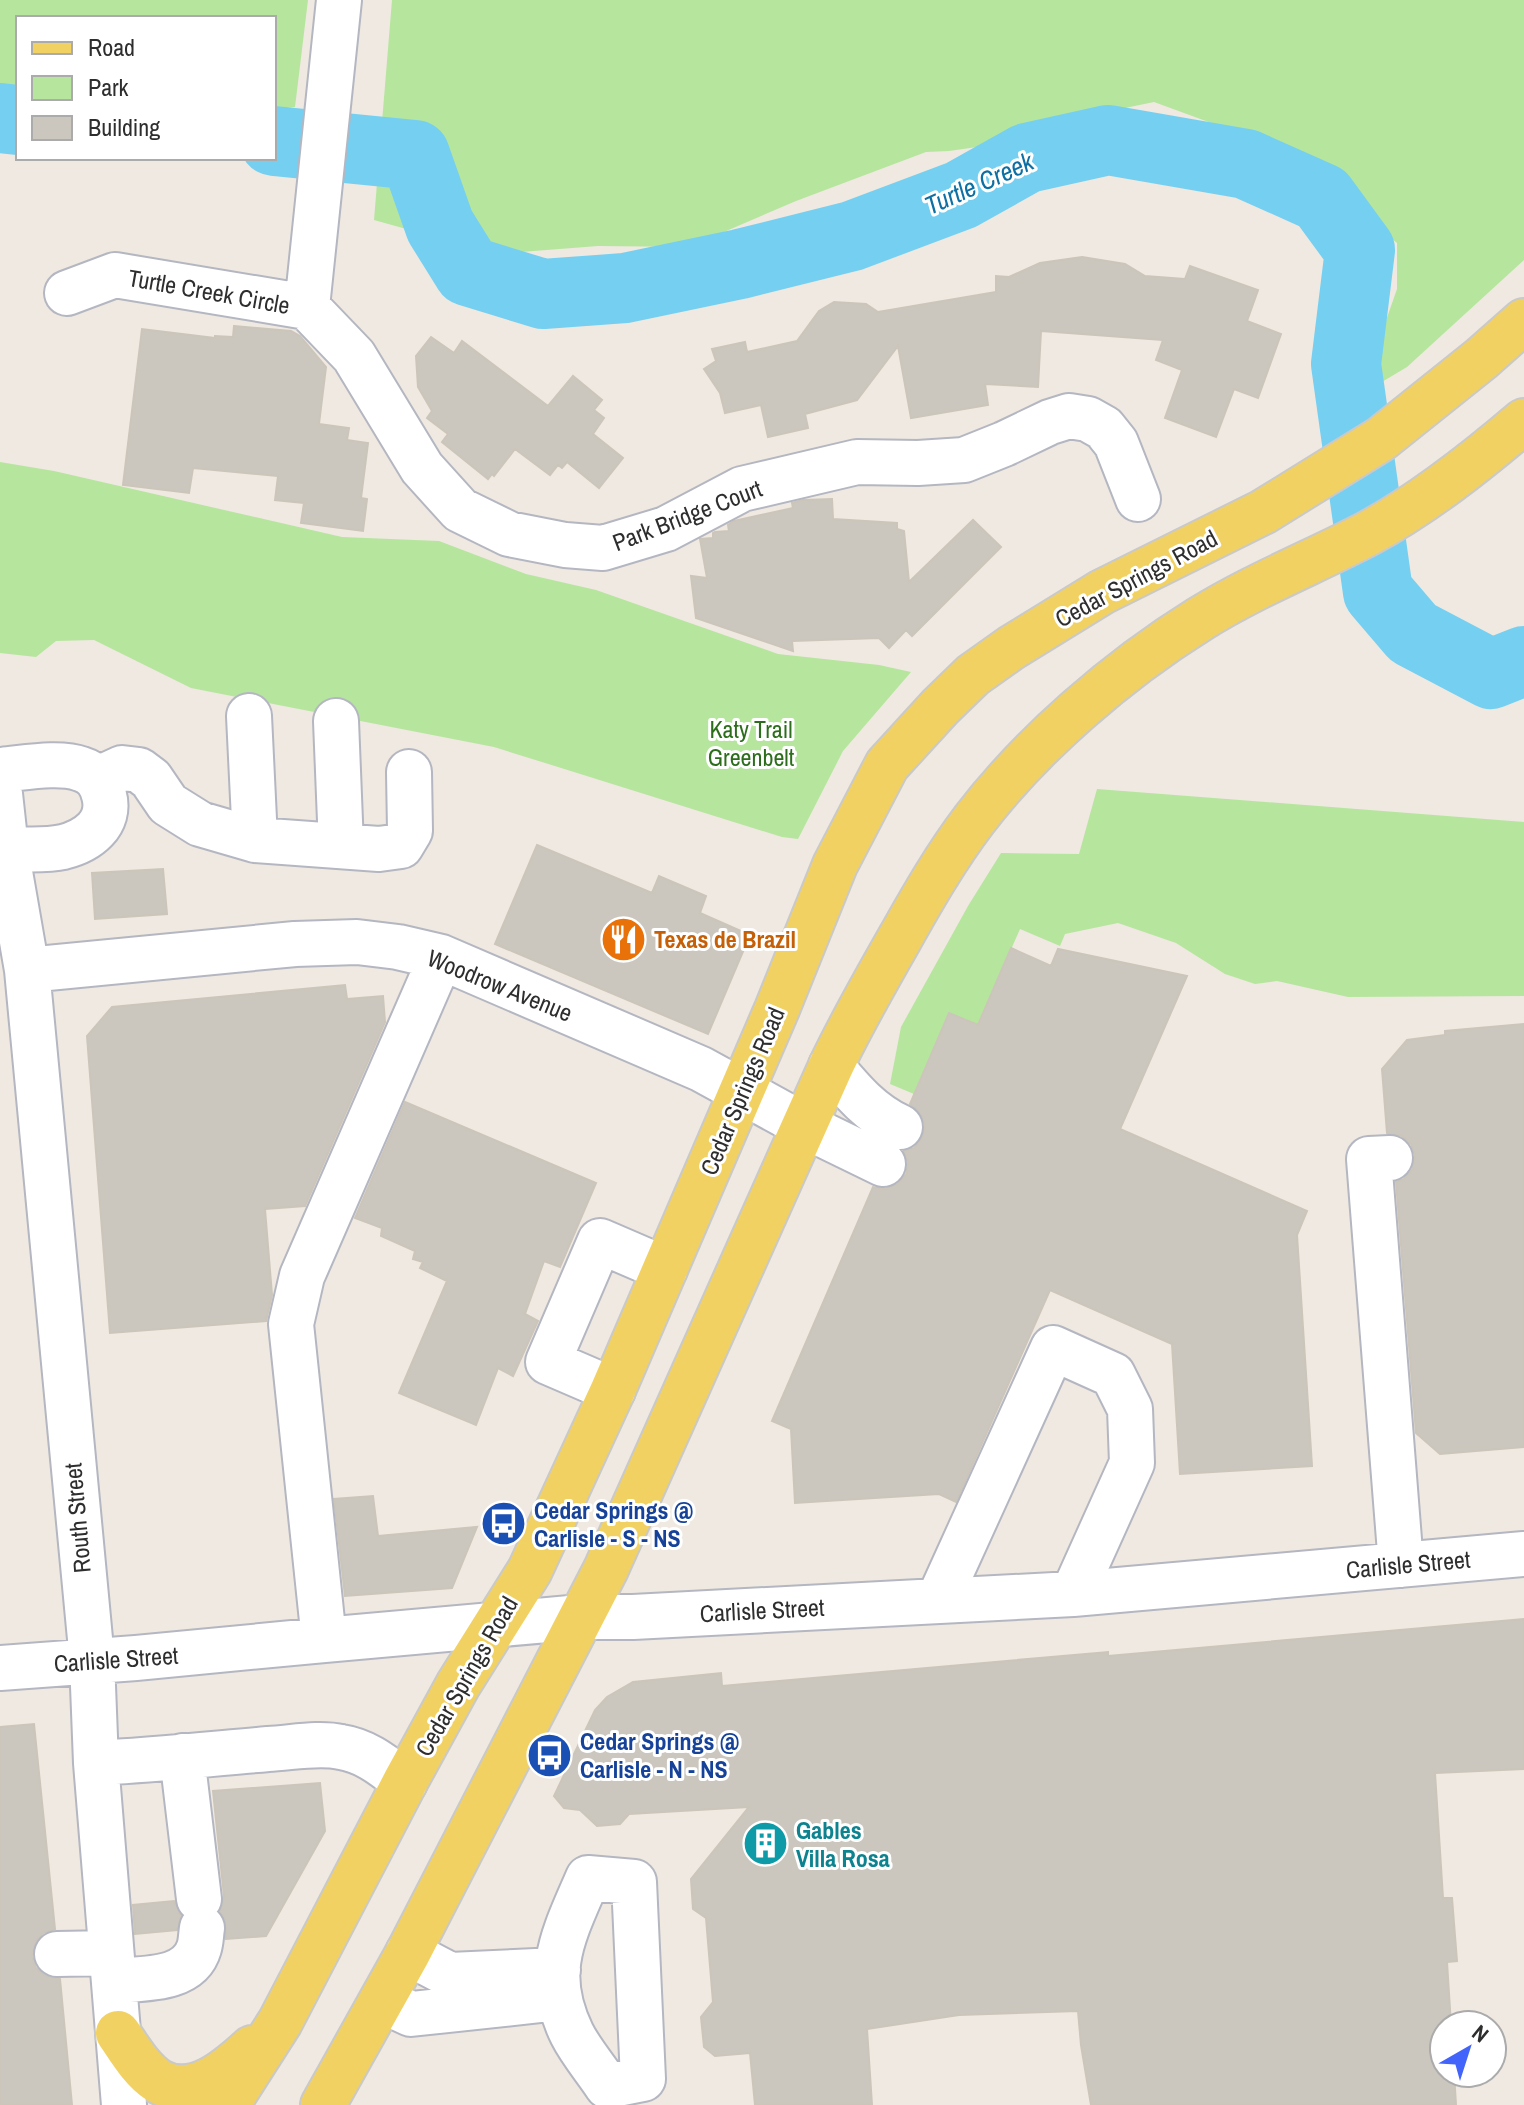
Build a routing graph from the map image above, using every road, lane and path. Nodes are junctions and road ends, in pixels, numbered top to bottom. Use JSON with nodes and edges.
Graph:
{"nodes":[{"id":1,"x":339,"y":0,"type":"edge"},
{"id":2,"x":67,"y":293,"type":"dead end"},
{"id":3,"x":307,"y":307,"type":"junction"},
{"id":4,"x":1524,"y":321,"type":"edge"},
{"id":5,"x":1510,"y":432,"type":"edge"},
{"id":6,"x":1138,"y":499,"type":"dead end"},
{"id":7,"x":249,"y":716,"type":"dead end"},
{"id":8,"x":336,"y":721,"type":"dead end"},
{"id":9,"x":0,"y":770,"type":"edge"},
{"id":10,"x":409,"y":772,"type":"dead end"},
{"id":11,"x":98,"y":779,"type":"junction"},
{"id":12,"x":0,"y":794,"type":"edge"},
{"id":13,"x":255,"y":840,"type":"junction"},
{"id":14,"x":341,"y":846,"type":"junction"},
{"id":15,"x":6,"y":849,"type":"junction"},
{"id":16,"x":23,"y":951,"type":"junction"},
{"id":17,"x":441,"y":957,"type":"junction"},
{"id":18,"x":831,"y":1066,"type":"junction"},
{"id":19,"x":741,"y":1091,"type":"junction"},
{"id":20,"x":805,"y":1126,"type":"junction"},
{"id":21,"x":1390,"y":1158,"type":"dead end"},
{"id":22,"x":665,"y":1269,"type":"junction"},
{"id":23,"x":613,"y":1390,"type":"junction"},
{"id":24,"x":1524,"y":1554,"type":"edge"},
{"id":25,"x":1401,"y":1565,"type":"junction"},
{"id":26,"x":1073,"y":1594,"type":"junction"},
{"id":27,"x":938,"y":1601,"type":"junction"},
{"id":28,"x":581,"y":1617,"type":"junction"},
{"id":29,"x":495,"y":1625,"type":"junction"},
{"id":30,"x":324,"y":1640,"type":"junction"},
{"id":31,"x":92,"y":1660,"type":"junction"},
{"id":32,"x":0,"y":1668,"type":"edge"},
{"id":33,"x":182,"y":1756,"type":"junction"},
{"id":34,"x":96,"y":1763,"type":"junction"},
{"id":35,"x":405,"y":1782,"type":"junction"},
{"id":36,"x":408,"y":1953,"type":"junction"},
{"id":37,"x":57,"y":1954,"type":"dead end"},
{"id":38,"x":112,"y":1967,"type":"junction"},
{"id":39,"x":383,"y":2001,"type":"junction"},
{"id":40,"x":280,"y":2022,"type":"junction"},
{"id":41,"x":118,"y":2033,"type":"junction"},
{"id":42,"x":124,"y":2105,"type":"edge"},
{"id":43,"x":227,"y":2105,"type":"edge"},
{"id":44,"x":323,"y":2105,"type":"edge"}],
"edges":[{"from":1,"to":3,"type":"street"},
{"from":2,"to":3,"type":"street","name":"Turtle Creek Circle"},
{"from":3,"to":6,"type":"street","name":"Park Bridge Court"},
{"from":4,"to":19,"type":"main road","name":"Cedar Springs Road"},
{"from":5,"to":18,"type":"main road"},
{"from":7,"to":13,"type":"street"},
{"from":8,"to":14,"type":"street"},
{"from":9,"to":11,"type":"street"},
{"from":10,"to":14,"type":"street"},
{"from":11,"to":13,"type":"street"},
{"from":11,"to":15,"type":"street"},
{"from":12,"to":15,"type":"street","name":"Routh Street"},
{"from":13,"to":14,"type":"street"},
{"from":15,"to":16,"type":"street","name":"Routh Street"},
{"from":16,"to":17,"type":"street","name":"Woodrow Avenue"},
{"from":16,"to":31,"type":"street","name":"Routh Street"},
{"from":17,"to":19,"type":"street","name":"Woodrow Avenue"},
{"from":17,"to":30,"type":"street"},
{"from":18,"to":20,"type":"main road"},
{"from":18,"to":20,"type":"street","name":"Woodrow Avenue"},
{"from":19,"to":20,"type":"street","name":"Woodrow Avenue"},
{"from":19,"to":22,"type":"main road","name":"Cedar Springs Road"},
{"from":20,"to":28,"type":"main road"},
{"from":21,"to":25,"type":"street"},
{"from":22,"to":23,"type":"main road","name":"Cedar Springs Road"},
{"from":22,"to":23,"type":"street"},
{"from":23,"to":29,"type":"main road","name":"Cedar Springs Road"},
{"from":24,"to":25,"type":"street","name":"Carlisle Street"},
{"from":25,"to":26,"type":"street","name":"Carlisle Street"},
{"from":26,"to":27,"type":"street","name":"Carlisle Street"},
{"from":26,"to":27,"type":"street"},
{"from":27,"to":28,"type":"street","name":"Carlisle Street"},
{"from":28,"to":29,"type":"street","name":"Carlisle Street"},
{"from":28,"to":36,"type":"main road"},
{"from":29,"to":30,"type":"street","name":"Carlisle Street"},
{"from":29,"to":35,"type":"main road","name":"Cedar Springs Road"},
{"from":30,"to":31,"type":"street","name":"Carlisle Street"},
{"from":31,"to":32,"type":"street","name":"Carlisle Street"},
{"from":31,"to":34,"type":"street","name":"Routh Street"},
{"from":33,"to":34,"type":"street"},
{"from":33,"to":35,"type":"street"},
{"from":33,"to":38,"type":"street"},
{"from":34,"to":38,"type":"street","name":"Routh Street"},
{"from":35,"to":40,"type":"main road","name":"Cedar Springs Road"},
{"from":36,"to":39,"type":"main road"},
{"from":36,"to":39,"type":"street"},
{"from":37,"to":38,"type":"street"},
{"from":38,"to":41,"type":"street","name":"Routh Street"},
{"from":39,"to":44,"type":"main road"},
{"from":40,"to":41,"type":"main road"},
{"from":40,"to":43,"type":"main road","name":"Cedar Springs Road"},
{"from":41,"to":42,"type":"street","name":"Routh Street"}]}
